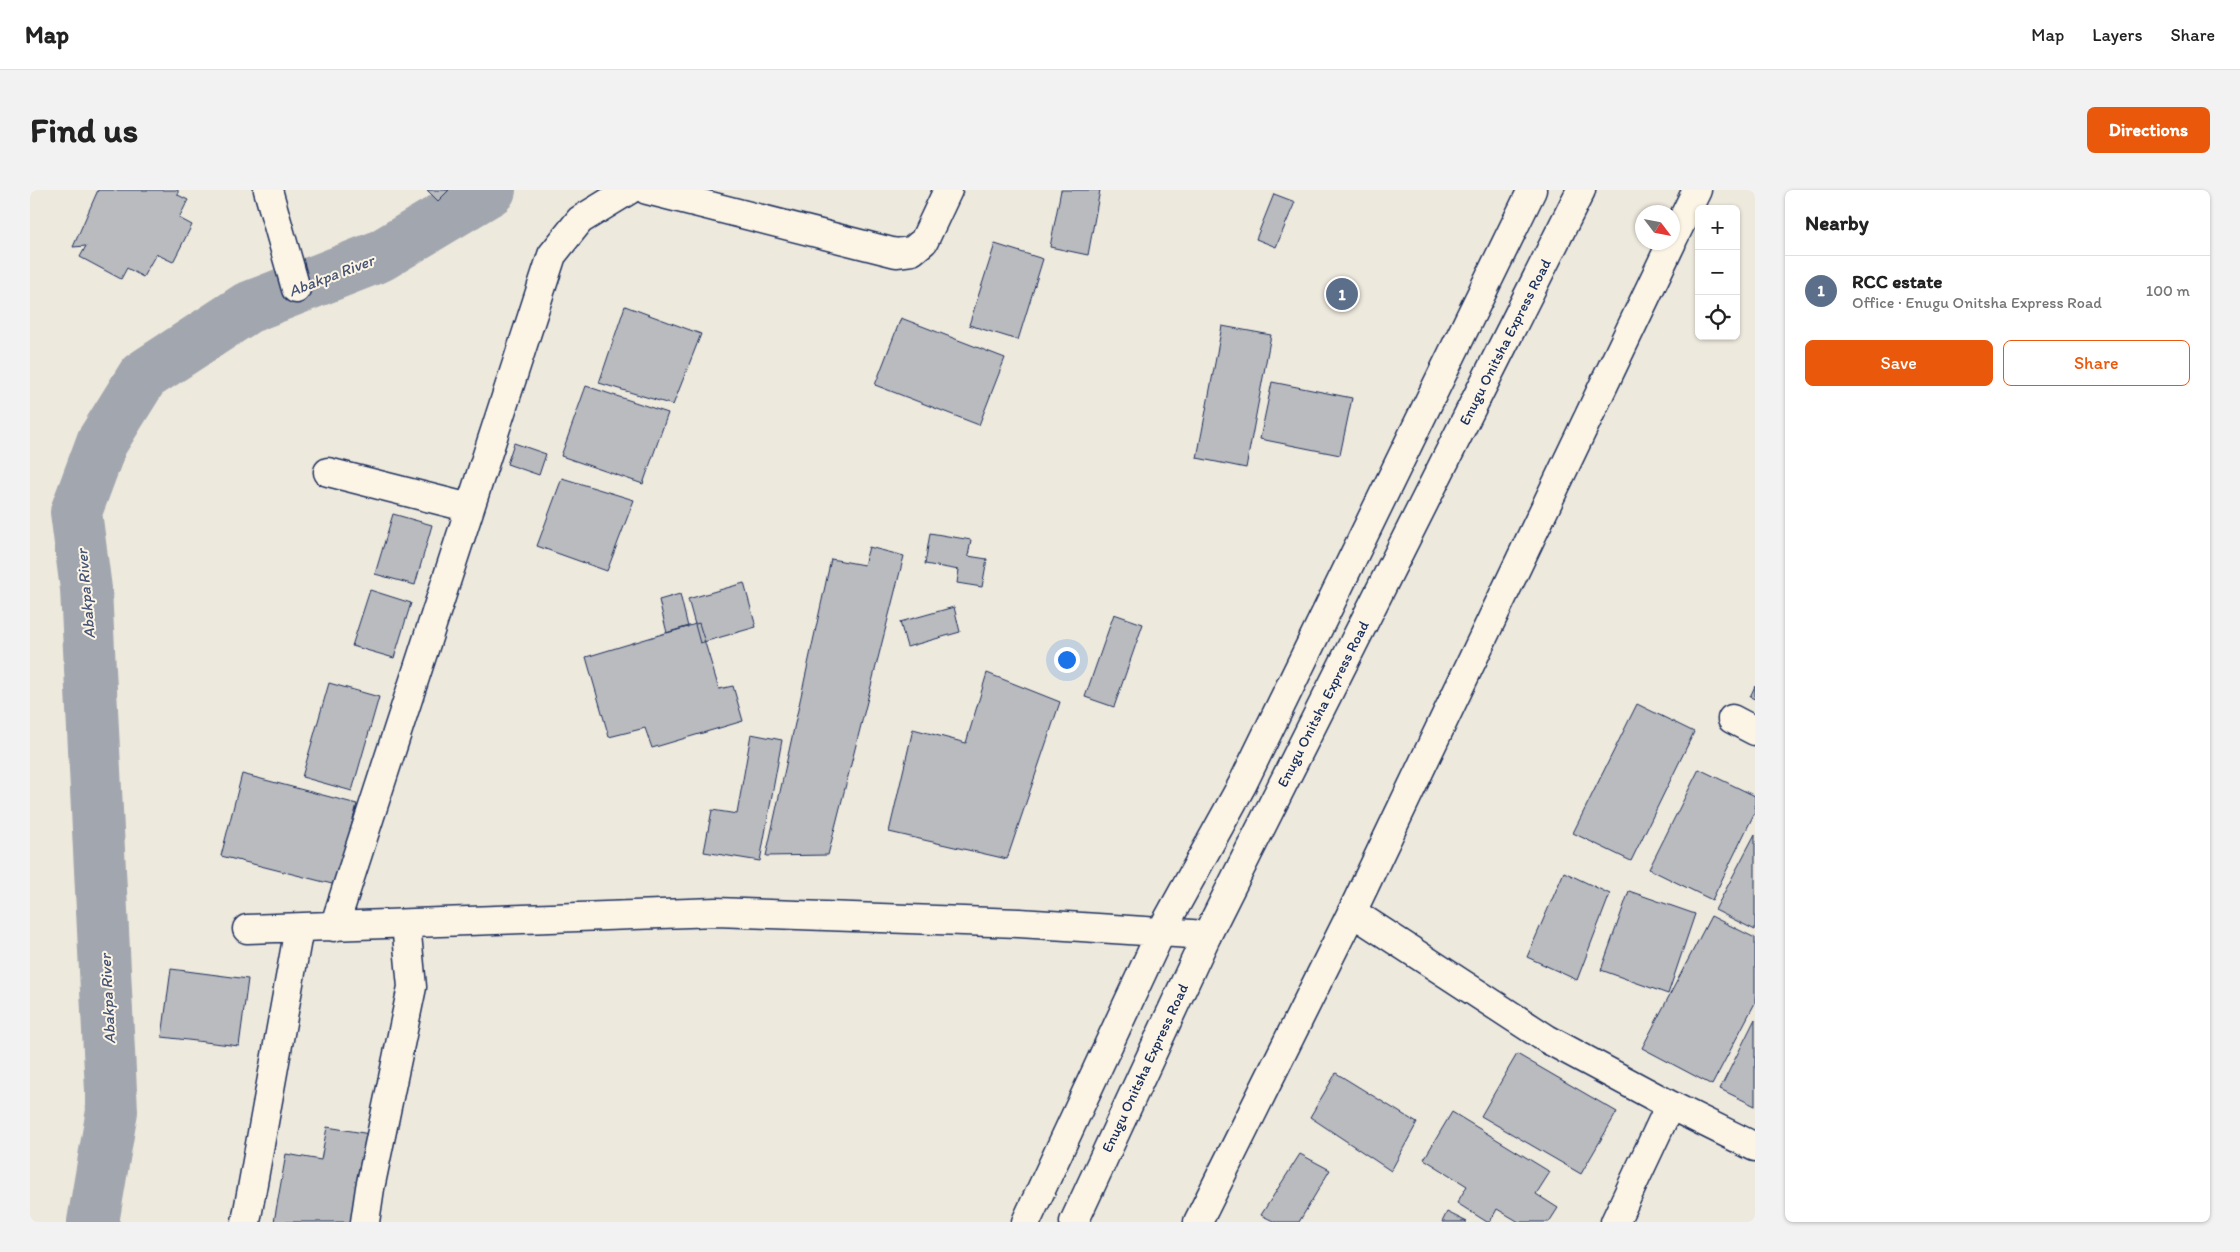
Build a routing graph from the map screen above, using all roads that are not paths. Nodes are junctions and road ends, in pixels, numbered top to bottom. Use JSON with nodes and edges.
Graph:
{"nodes":[{"id":1,"x":268,"y":190,"type":"edge"},
{"id":2,"x":629,"y":190,"type":"edge"},
{"id":3,"x":648,"y":190,"type":"edge"},
{"id":4,"x":948,"y":190,"type":"edge"},
{"id":5,"x":1532,"y":190,"type":"edge"},
{"id":6,"x":1581,"y":190,"type":"edge"},
{"id":7,"x":1697,"y":190,"type":"edge"},
{"id":8,"x":1680,"y":225,"type":"edge"},
{"id":9,"x":1668,"y":250,"type":"edge"},
{"id":10,"x":296,"y":289,"type":"dead end"},
{"id":11,"x":328,"y":472,"type":"dead end"},
{"id":12,"x":470,"y":508,"type":"junction"},
{"id":13,"x":1352,"y":912,"type":"junction"},
{"id":14,"x":406,"y":924,"type":"junction"},
{"id":15,"x":334,"y":926,"type":"junction"},
{"id":16,"x":299,"y":928,"type":"junction"},
{"id":17,"x":247,"y":929,"type":"dead end"},
{"id":18,"x":1161,"y":932,"type":"junction"},
{"id":19,"x":1207,"y":935,"type":"junction"},
{"id":20,"x":1670,"y":1105,"type":"junction"},
{"id":21,"x":1755,"y":1147,"type":"edge"},
{"id":22,"x":246,"y":1222,"type":"edge"},
{"id":23,"x":365,"y":1222,"type":"edge"},
{"id":24,"x":1026,"y":1222,"type":"edge"},
{"id":25,"x":1074,"y":1222,"type":"edge"},
{"id":26,"x":1198,"y":1222,"type":"edge"},
{"id":27,"x":1615,"y":1222,"type":"edge"}],
"edges":[{"from":1,"to":10,"type":"main road"},
{"from":2,"to":12,"type":"main road"},
{"from":3,"to":4,"type":"main road"},
{"from":5,"to":18,"type":"main road"},
{"from":6,"to":19,"type":"main road","name":"Enugu Onitsha Express Road"},
{"from":7,"to":8,"type":"main road"},
{"from":9,"to":13,"type":"main road"},
{"from":11,"to":12,"type":"main road"},
{"from":12,"to":15,"type":"main road"},
{"from":13,"to":20,"type":"main road"},
{"from":13,"to":26,"type":"main road"},
{"from":14,"to":15,"type":"main road"},
{"from":14,"to":18,"type":"main road"},
{"from":14,"to":23,"type":"main road"},
{"from":15,"to":16,"type":"main road"},
{"from":16,"to":17,"type":"main road"},
{"from":16,"to":22,"type":"main road"},
{"from":18,"to":19,"type":"main road"},
{"from":18,"to":24,"type":"main road"},
{"from":19,"to":25,"type":"main road","name":"Enugu Onitsha Express Road"},
{"from":20,"to":21,"type":"main road"},
{"from":20,"to":27,"type":"main road"}]}
